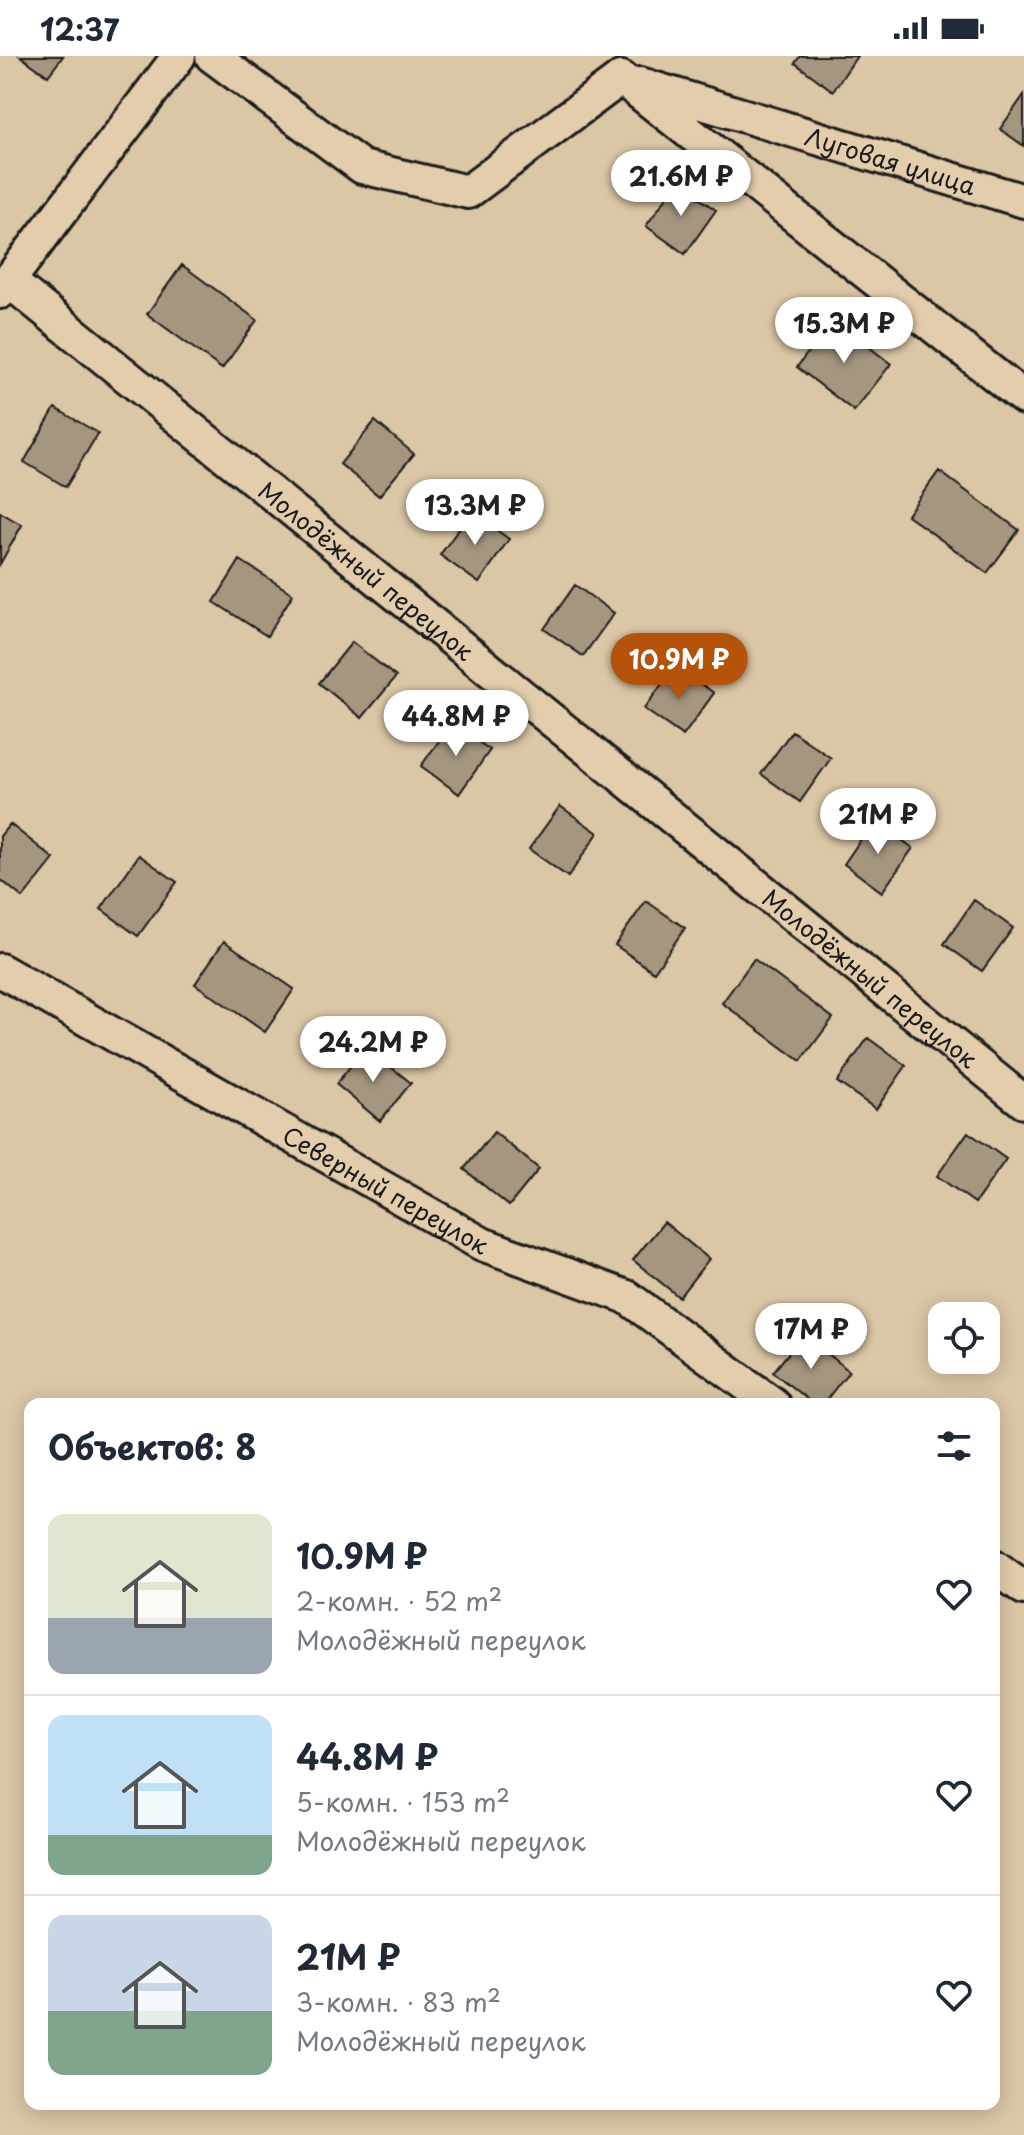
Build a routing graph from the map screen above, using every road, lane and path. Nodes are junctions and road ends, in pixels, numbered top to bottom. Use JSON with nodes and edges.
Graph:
{"nodes":[{"id":1,"x":179,"y":56,"type":"edge"},
{"id":2,"x":212,"y":56,"type":"edge"},
{"id":3,"x":621,"y":78,"type":"junction"},
{"id":4,"x":1024,"y":201,"type":"edge"},
{"id":5,"x":4,"y":287,"type":"edge"},
{"id":6,"x":1024,"y":398,"type":"edge"},
{"id":7,"x":0,"y":970,"type":"edge"},
{"id":8,"x":1024,"y":1102,"type":"edge"},
{"id":9,"x":765,"y":1398,"type":"edge"},
{"id":10,"x":1000,"y":1570,"type":"edge"},
{"id":11,"x":1024,"y":1588,"type":"edge"}],
"edges":[{"from":1,"to":5,"type":"street"},
{"from":2,"to":3,"type":"street"},
{"from":3,"to":4,"type":"street","name":"Луговая улица"},
{"from":3,"to":6,"type":"street"},
{"from":5,"to":8,"type":"street","name":"Молодёжный переулок"},
{"from":7,"to":9,"type":"street","name":"Северный переулок"},
{"from":10,"to":11,"type":"street"}]}
